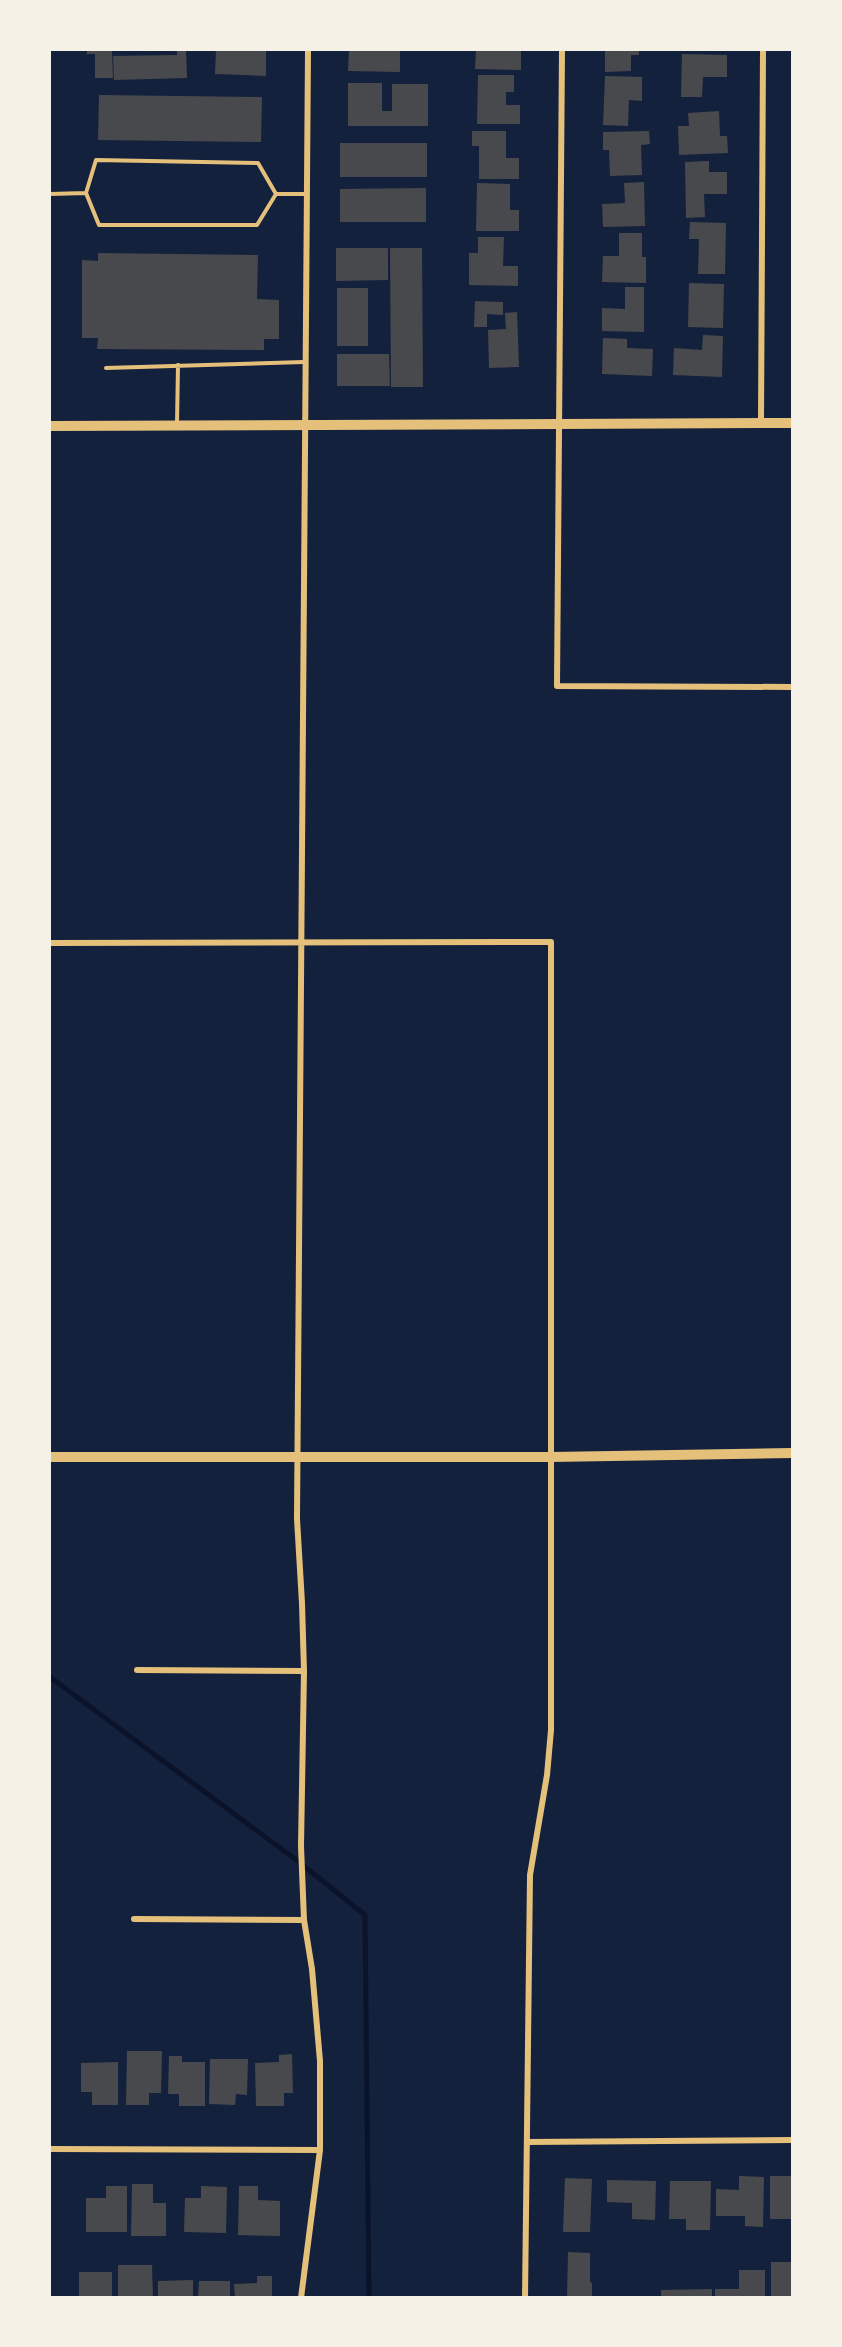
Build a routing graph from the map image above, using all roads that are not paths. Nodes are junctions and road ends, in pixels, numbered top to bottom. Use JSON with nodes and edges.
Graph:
{"nodes":[{"id":1,"x":308,"y":50,"type":"edge"},
{"id":2,"x":562,"y":50,"type":"edge"},
{"id":3,"x":764,"y":50,"type":"edge"},
{"id":4,"x":86,"y":193,"type":"junction"},
{"id":5,"x":50,"y":194,"type":"edge"},
{"id":6,"x":276,"y":194,"type":"junction"},
{"id":7,"x":306,"y":194,"type":"junction"},
{"id":8,"x":304,"y":362,"type":"junction"},
{"id":9,"x":178,"y":364,"type":"junction"},
{"id":10,"x":106,"y":368,"type":"dead end"},
{"id":11,"x":761,"y":422,"type":"junction"},
{"id":12,"x":792,"y":423,"type":"edge"},
{"id":13,"x":303,"y":424,"type":"junction"},
{"id":14,"x":177,"y":425,"type":"junction"},
{"id":15,"x":560,"y":425,"type":"junction"},
{"id":16,"x":50,"y":426,"type":"edge"},
{"id":17,"x":792,"y":687,"type":"edge"},
{"id":18,"x":301,"y":941,"type":"junction"},
{"id":19,"x":50,"y":943,"type":"edge"},
{"id":20,"x":792,"y":1453,"type":"edge"},
{"id":21,"x":50,"y":1457,"type":"edge"},
{"id":22,"x":297,"y":1457,"type":"junction"},
{"id":23,"x":551,"y":1457,"type":"junction"},
{"id":24,"x":137,"y":1670,"type":"dead end"},
{"id":25,"x":304,"y":1671,"type":"junction"},
{"id":26,"x":134,"y":1919,"type":"dead end"},
{"id":27,"x":304,"y":1920,"type":"junction"},
{"id":28,"x":792,"y":2140,"type":"edge"},
{"id":29,"x":527,"y":2142,"type":"junction"},
{"id":30,"x":50,"y":2149,"type":"edge"},
{"id":31,"x":320,"y":2150,"type":"junction"},
{"id":32,"x":301,"y":2298,"type":"edge"},
{"id":33,"x":525,"y":2298,"type":"edge"}],
"edges":[{"from":1,"to":7,"type":"street"},
{"from":2,"to":15,"type":"street"},
{"from":3,"to":11,"type":"street"},
{"from":4,"to":5,"type":"lane"},
{"from":4,"to":6,"type":"lane"},
{"from":4,"to":6,"type":"lane"},
{"from":6,"to":7,"type":"lane"},
{"from":7,"to":8,"type":"street"},
{"from":8,"to":9,"type":"lane"},
{"from":8,"to":13,"type":"street"},
{"from":9,"to":10,"type":"lane"},
{"from":9,"to":14,"type":"lane"},
{"from":11,"to":12,"type":"street"},
{"from":11,"to":15,"type":"street"},
{"from":13,"to":14,"type":"street"},
{"from":13,"to":15,"type":"street"},
{"from":13,"to":18,"type":"street"},
{"from":14,"to":16,"type":"street"},
{"from":15,"to":17,"type":"street"},
{"from":18,"to":19,"type":"street"},
{"from":18,"to":22,"type":"street"},
{"from":18,"to":23,"type":"street"},
{"from":20,"to":23,"type":"street"},
{"from":21,"to":22,"type":"street"},
{"from":22,"to":23,"type":"street"},
{"from":22,"to":25,"type":"street"},
{"from":23,"to":29,"type":"street"},
{"from":24,"to":25,"type":"street"},
{"from":25,"to":27,"type":"street"},
{"from":26,"to":27,"type":"street"},
{"from":27,"to":31,"type":"street"},
{"from":28,"to":29,"type":"street"},
{"from":29,"to":33,"type":"street"},
{"from":30,"to":31,"type":"street"},
{"from":31,"to":32,"type":"street"}]}
